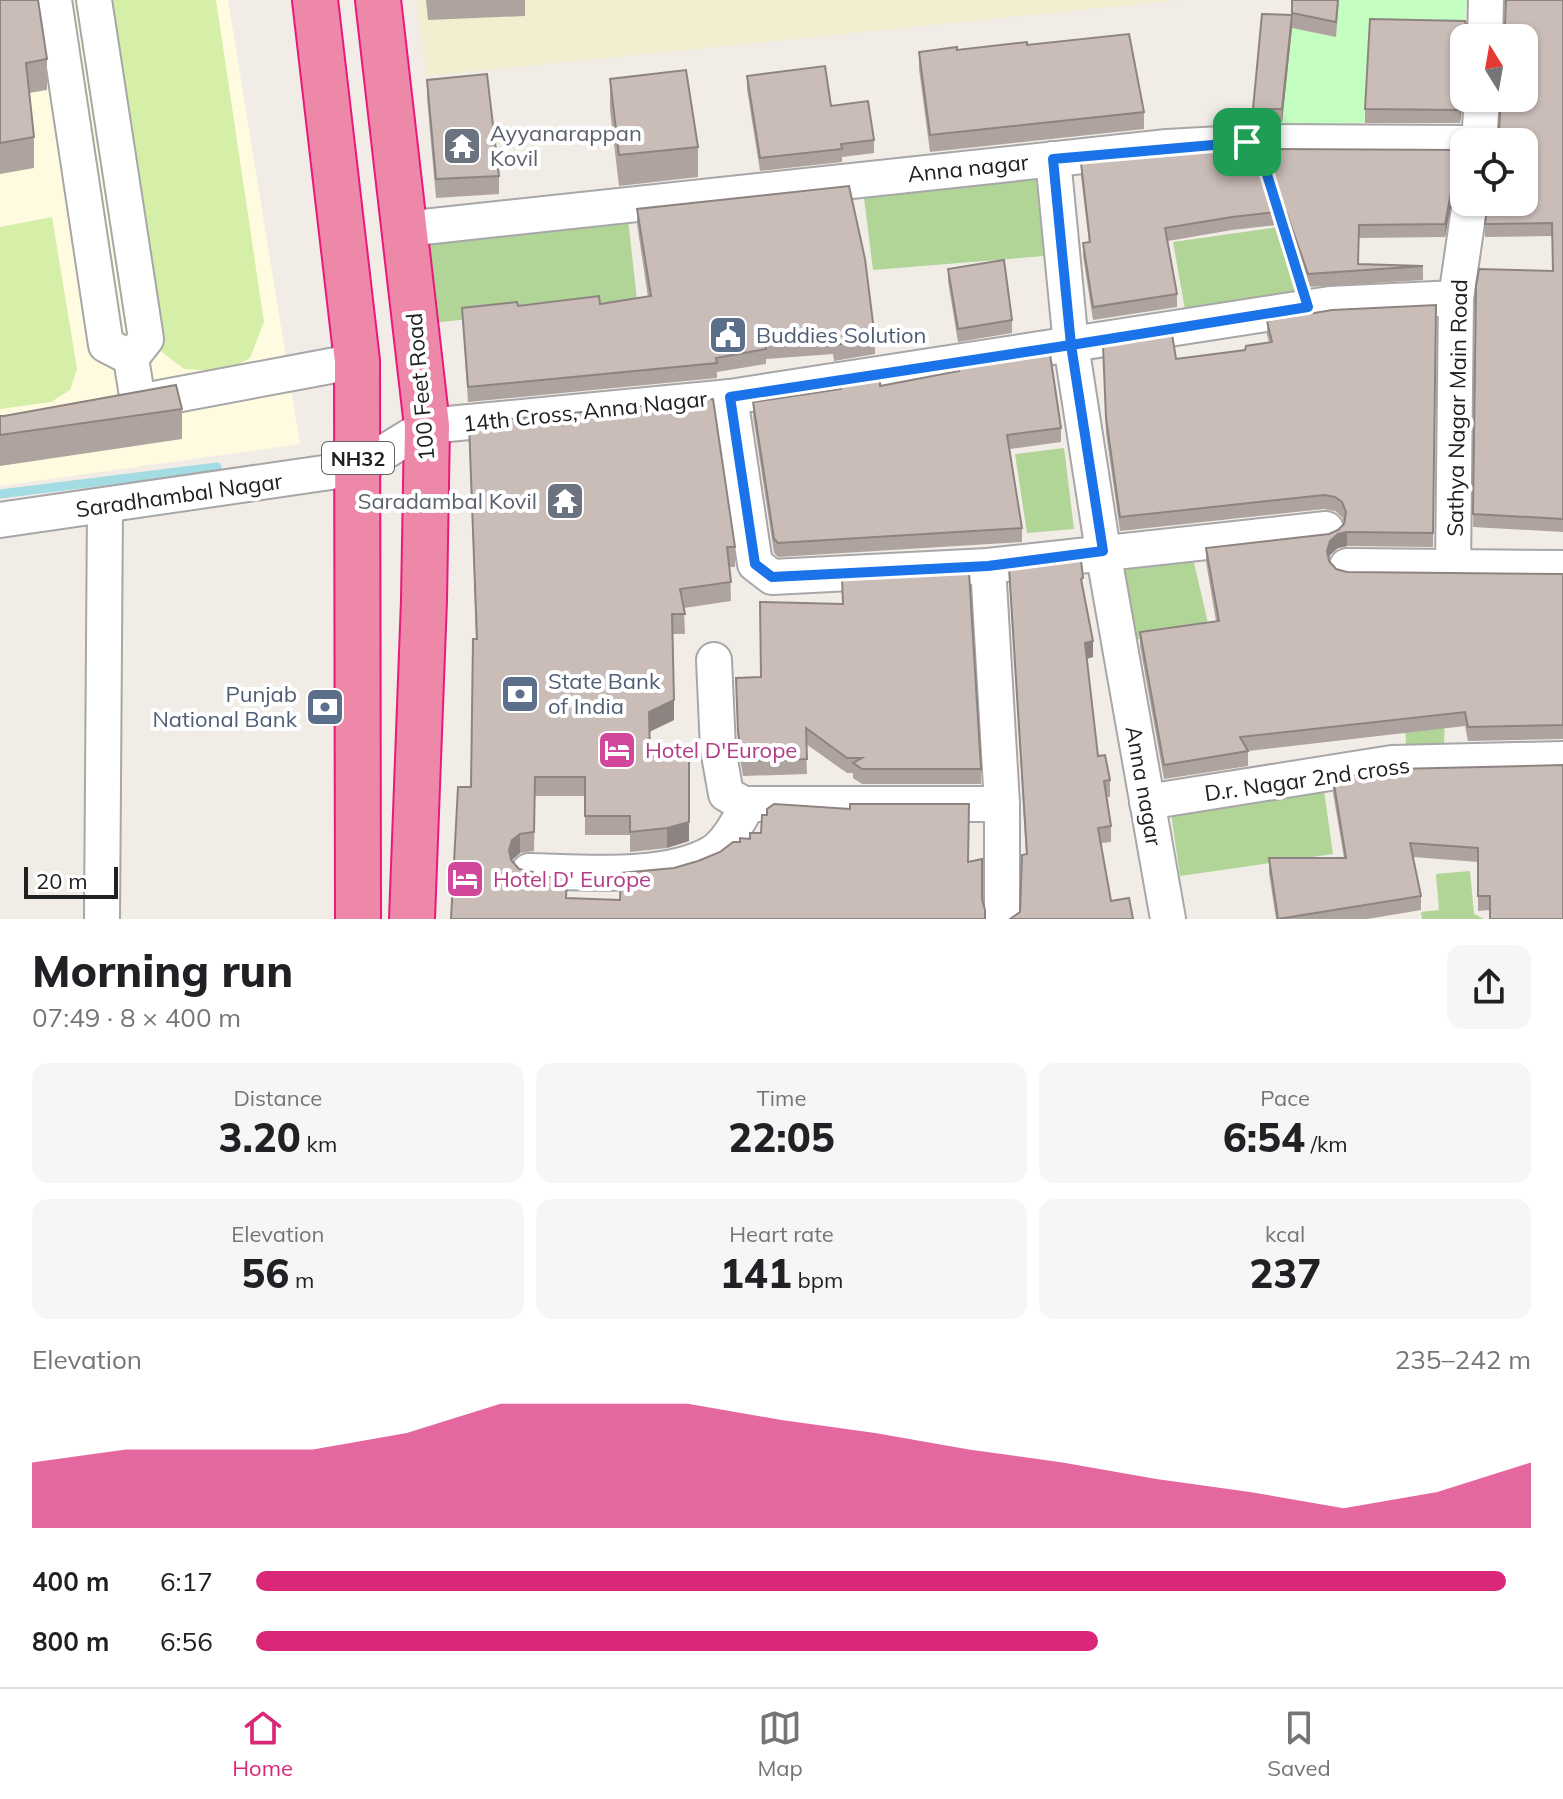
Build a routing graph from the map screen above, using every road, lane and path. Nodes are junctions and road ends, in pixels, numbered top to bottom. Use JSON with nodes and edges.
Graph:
{"nodes":[{"id":1,"x":54,"y":0,"type":"edge"},
{"id":2,"x":94,"y":0,"type":"edge"},
{"id":3,"x":315,"y":0,"type":"edge"},
{"id":4,"x":378,"y":0,"type":"edge"},
{"id":5,"x":1486,"y":0,"type":"edge"},
{"id":6,"x":1485,"y":24,"type":"edge"},
{"id":7,"x":1450,"y":143,"type":"edge"},
{"id":8,"x":1053,"y":159,"type":"junction"},
{"id":9,"x":1468,"y":216,"type":"edge"},
{"id":10,"x":1280,"y":217,"type":"edge"},
{"id":11,"x":405,"y":229,"type":"junction"},
{"id":12,"x":1456,"y":298,"type":"junction"},
{"id":13,"x":1308,"y":307,"type":"junction"},
{"id":14,"x":1071,"y":345,"type":"junction"},
{"id":15,"x":131,"y":358,"type":"junction"},
{"id":16,"x":357,"y":361,"type":"junction"},
{"id":17,"x":730,"y":397,"type":"junction"},
{"id":18,"x":427,"y":426,"type":"junction"},
{"id":19,"x":358,"y":468,"type":"junction"},
{"id":20,"x":105,"y":506,"type":"junction"},
{"id":21,"x":0,"y":520,"type":"edge"},
{"id":22,"x":1326,"y":529,"type":"dead end"},
{"id":23,"x":1103,"y":551,"type":"junction"},
{"id":24,"x":988,"y":566,"type":"junction"},
{"id":25,"x":1347,"y":566,"type":"dead end"},
{"id":26,"x":1453,"y":568,"type":"junction"},
{"id":27,"x":1563,"y":568,"type":"edge"},
{"id":28,"x":714,"y":660,"type":"dead end"},
{"id":29,"x":1563,"y":759,"type":"edge"},
{"id":30,"x":1147,"y":802,"type":"junction"},
{"id":31,"x":748,"y":804,"type":"junction"},
{"id":32,"x":1002,"y":804,"type":"junction"},
{"id":33,"x":529,"y":871,"type":"edge"},
{"id":34,"x":102,"y":919,"type":"edge"},
{"id":35,"x":358,"y":919,"type":"edge"},
{"id":36,"x":412,"y":919,"type":"edge"},
{"id":37,"x":1002,"y":919,"type":"edge"},
{"id":38,"x":1168,"y":919,"type":"edge"}],
"edges":[{"from":1,"to":15,"type":"street"},
{"from":2,"to":15,"type":"street"},
{"from":3,"to":16,"type":"highway","number":"NH32"},
{"from":4,"to":11,"type":"highway","name":"100 Feet Road","number":"NH32"},
{"from":5,"to":6,"type":"street"},
{"from":7,"to":8,"type":"street"},
{"from":8,"to":11,"type":"street","name":"Anna nagar"},
{"from":8,"to":14,"type":"street","name":"Anna nagar"},
{"from":9,"to":12,"type":"street","name":"Sathya Nagar Main Road"},
{"from":10,"to":13,"type":"path"},
{"from":11,"to":18,"type":"highway","name":"100 Feet Road","number":"NH32"},
{"from":12,"to":13,"type":"street","name":"14th Cross, Anna Nagar"},
{"from":12,"to":26,"type":"street","name":"Sathya Nagar Main Road"},
{"from":13,"to":14,"type":"street","name":"14th Cross, Anna Nagar"},
{"from":14,"to":17,"type":"street","name":"14th Cross, Anna Nagar"},
{"from":14,"to":23,"type":"street","name":"Anna nagar"},
{"from":15,"to":16,"type":"street"},
{"from":16,"to":19,"type":"highway","number":"NH32"},
{"from":17,"to":18,"type":"street","name":"14th Cross, Anna Nagar"},
{"from":17,"to":24,"type":"street"},
{"from":18,"to":19,"type":"street"},
{"from":18,"to":36,"type":"highway","name":"100 Feet Road","number":"NH32"},
{"from":19,"to":20,"type":"street","name":"Saradhambal Nagar"},
{"from":19,"to":35,"type":"highway","number":"NH32"},
{"from":20,"to":21,"type":"street","name":"Saradhambal Nagar"},
{"from":20,"to":34,"type":"street"},
{"from":22,"to":23,"type":"street"},
{"from":23,"to":24,"type":"street"},
{"from":23,"to":30,"type":"street","name":"Anna nagar"},
{"from":24,"to":32,"type":"street"},
{"from":25,"to":26,"type":"street"},
{"from":26,"to":27,"type":"street"},
{"from":28,"to":31,"type":"street"},
{"from":29,"to":30,"type":"street","name":"D.r. Nagar 2nd cross"},
{"from":30,"to":38,"type":"street","name":"Anna nagar"},
{"from":31,"to":32,"type":"street"},
{"from":31,"to":33,"type":"street"},
{"from":32,"to":37,"type":"street"}]}
